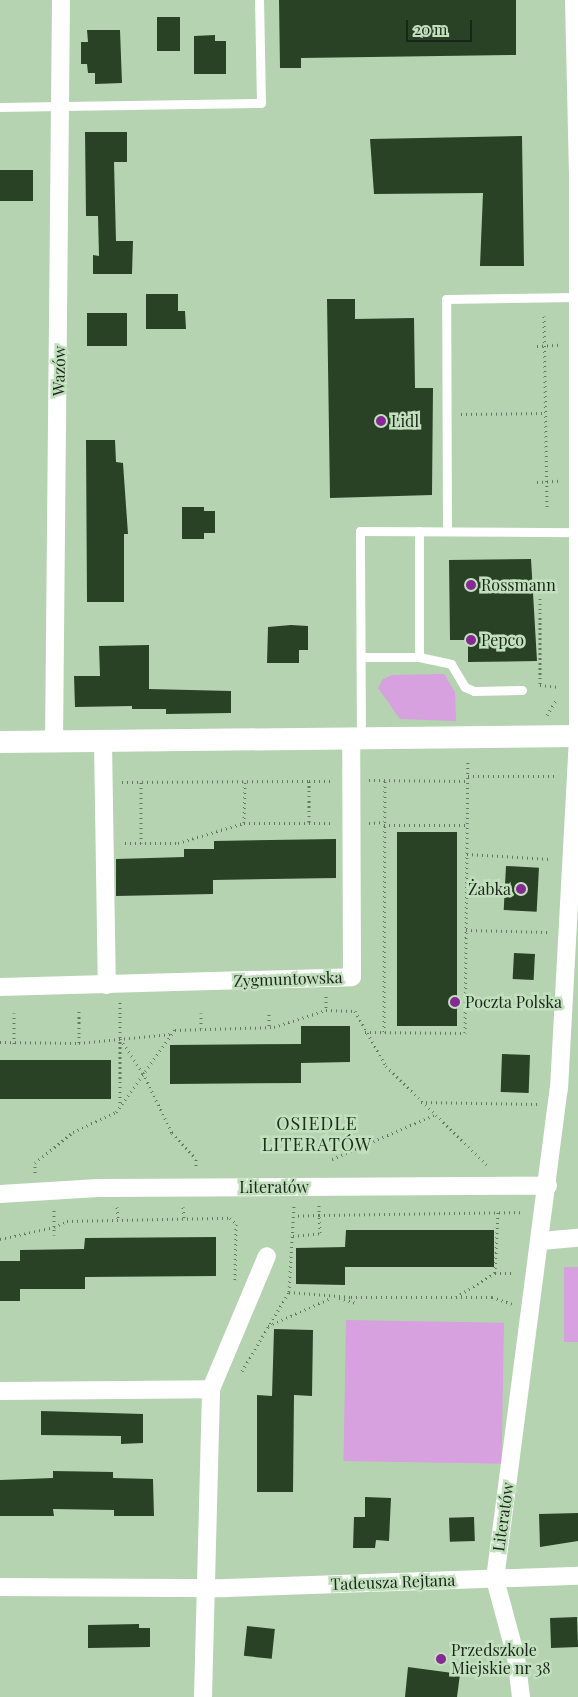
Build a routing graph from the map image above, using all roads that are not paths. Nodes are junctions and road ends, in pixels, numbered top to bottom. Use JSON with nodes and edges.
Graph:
{"nodes":[{"id":1,"x":61,"y":0,"type":"edge"},
{"id":2,"x":259,"y":0,"type":"edge"},
{"id":3,"x":574,"y":0,"type":"edge"},
{"id":4,"x":0,"y":107,"type":"edge"},
{"id":5,"x":62,"y":107,"type":"junction"},
{"id":6,"x":578,"y":171,"type":"edge"},
{"id":7,"x":577,"y":297,"type":"edge"},
{"id":8,"x":576,"y":527,"type":"edge"},
{"id":9,"x":419,"y":531,"type":"junction"},
{"id":10,"x":447,"y":532,"type":"junction"},
{"id":11,"x":361,"y":657,"type":"junction"},
{"id":12,"x":419,"y":657,"type":"junction"},
{"id":13,"x":522,"y":690,"type":"dead end"},
{"id":14,"x":578,"y":728,"type":"edge"},
{"id":15,"x":578,"y":737,"type":"edge"},
{"id":16,"x":356,"y":740,"type":"junction"},
{"id":17,"x":0,"y":742,"type":"edge"},
{"id":18,"x":54,"y":742,"type":"junction"},
{"id":19,"x":103,"y":742,"type":"junction"},
{"id":20,"x":107,"y":985,"type":"junction"},
{"id":21,"x":0,"y":987,"type":"edge"},
{"id":22,"x":548,"y":1186,"type":"junction"},
{"id":23,"x":0,"y":1194,"type":"edge"},
{"id":24,"x":578,"y":1238,"type":"edge"},
{"id":25,"x":541,"y":1242,"type":"junction"},
{"id":26,"x":267,"y":1256,"type":"dead end"},
{"id":27,"x":211,"y":1389,"type":"junction"},
{"id":28,"x":0,"y":1391,"type":"edge"},
{"id":29,"x":578,"y":1576,"type":"edge"},
{"id":30,"x":495,"y":1579,"type":"junction"},
{"id":31,"x":0,"y":1587,"type":"edge"},
{"id":32,"x":209,"y":1588,"type":"junction"},
{"id":33,"x":203,"y":1697,"type":"edge"},
{"id":34,"x":521,"y":1697,"type":"edge"}],
"edges":[{"from":1,"to":5,"type":"street","name":"Wazów"},
{"from":2,"to":5,"type":"lane"},
{"from":3,"to":6,"type":"street"},
{"from":4,"to":5,"type":"lane"},
{"from":5,"to":18,"type":"street","name":"Wazów"},
{"from":6,"to":7,"type":"street"},
{"from":7,"to":8,"type":"street"},
{"from":7,"to":10,"type":"lane"},
{"from":8,"to":10,"type":"lane"},
{"from":8,"to":14,"type":"street"},
{"from":9,"to":10,"type":"lane"},
{"from":9,"to":11,"type":"lane"},
{"from":9,"to":12,"type":"lane"},
{"from":11,"to":12,"type":"lane"},
{"from":11,"to":16,"type":"lane"},
{"from":12,"to":13,"type":"lane"},
{"from":15,"to":16,"type":"street"},
{"from":15,"to":22,"type":"street","name":"Literatów"},
{"from":16,"to":19,"type":"street"},
{"from":16,"to":20,"type":"street","name":"Zygmuntowska"},
{"from":17,"to":18,"type":"street"},
{"from":18,"to":19,"type":"street"},
{"from":19,"to":20,"type":"street"},
{"from":20,"to":21,"type":"street","name":"Zygmuntowska"},
{"from":22,"to":23,"type":"street","name":"Literatów"},
{"from":22,"to":25,"type":"street","name":"Literatów"},
{"from":24,"to":25,"type":"street"},
{"from":25,"to":30,"type":"street","name":"Literatów"},
{"from":26,"to":27,"type":"street"},
{"from":27,"to":28,"type":"street"},
{"from":27,"to":32,"type":"street"},
{"from":29,"to":30,"type":"street","name":"Tadeusza Rejtana"},
{"from":30,"to":32,"type":"street","name":"Tadeusza Rejtana"},
{"from":30,"to":34,"type":"street","name":"Literatów"},
{"from":31,"to":32,"type":"street","name":"Tadeusza Rejtana"},
{"from":32,"to":33,"type":"street"}]}
